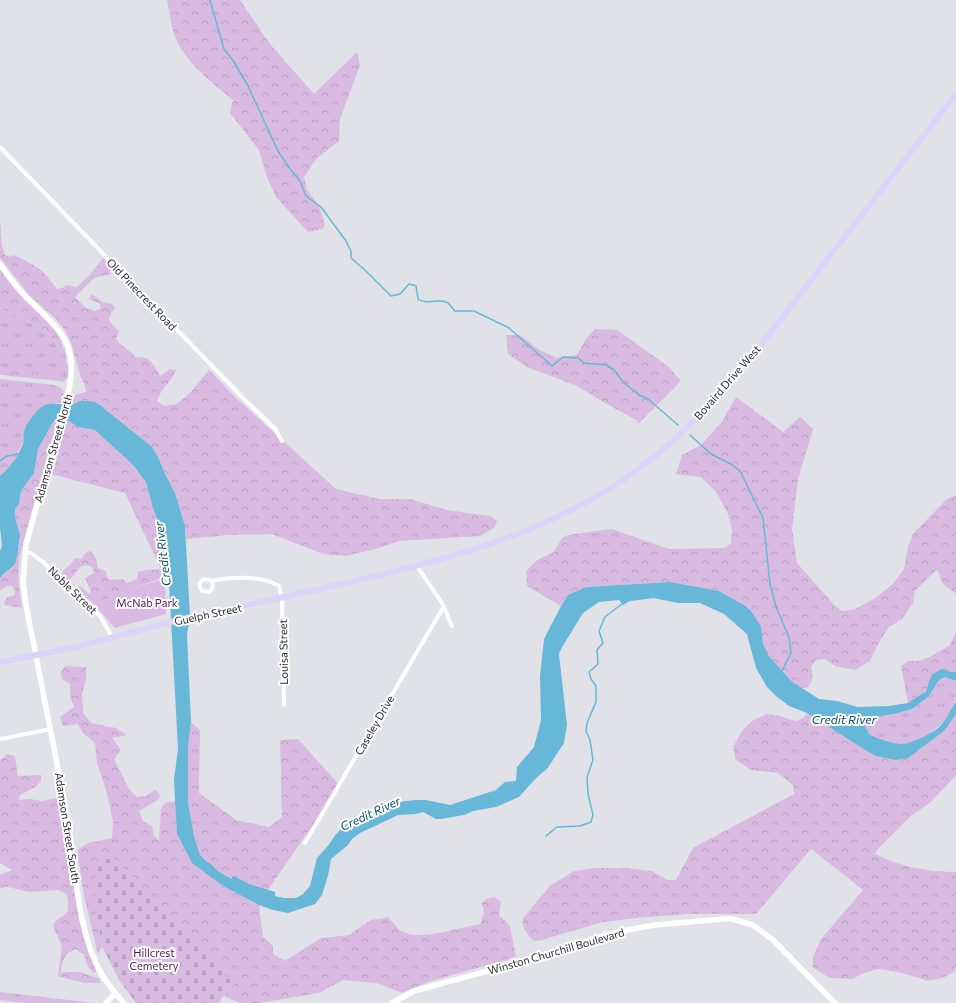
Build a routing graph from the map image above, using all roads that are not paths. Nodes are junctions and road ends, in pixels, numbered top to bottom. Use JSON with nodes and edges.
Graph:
{"nodes":[{"id":1,"x":956,"y":94,"type":"edge"},
{"id":2,"x":0,"y":147,"type":"edge"},
{"id":3,"x":0,"y":264,"type":"edge"},
{"id":4,"x":282,"y":441,"type":"dead end"},
{"id":5,"x":25,"y":552,"type":"junction"},
{"id":6,"x":417,"y":566,"type":"junction"},
{"id":7,"x":211,"y":581,"type":"dead end"},
{"id":8,"x":282,"y":598,"type":"junction"},
{"id":9,"x":444,"y":606,"type":"junction"},
{"id":10,"x":452,"y":626,"type":"dead end"},
{"id":11,"x":112,"y":637,"type":"junction"},
{"id":12,"x":36,"y":655,"type":"junction"},
{"id":13,"x":0,"y":662,"type":"edge"},
{"id":14,"x":284,"y":705,"type":"dead end"},
{"id":15,"x":51,"y":729,"type":"junction"},
{"id":16,"x":0,"y":739,"type":"edge"},
{"id":17,"x":305,"y":843,"type":"dead end"},
{"id":18,"x":116,"y":994,"type":"junction"},
{"id":19,"x":106,"y":1003,"type":"edge"},
{"id":20,"x":124,"y":1003,"type":"edge"},
{"id":21,"x":392,"y":1003,"type":"edge"},
{"id":22,"x":835,"y":1003,"type":"edge"}],
"edges":[{"from":1,"to":6,"type":"main road","name":"Bovaird Drive West"},
{"from":2,"to":4,"type":"street","name":"Old Pinecrest Road"},
{"from":3,"to":5,"type":"main road","name":"Adamson Street North"},
{"from":5,"to":11,"type":"street","name":"Noble Street"},
{"from":5,"to":12,"type":"main road","name":"Adamson Street North"},
{"from":6,"to":8,"type":"main road","name":"Guelph Street"},
{"from":6,"to":9,"type":"street"},
{"from":7,"to":8,"type":"street"},
{"from":8,"to":11,"type":"main road","name":"Guelph Street"},
{"from":8,"to":14,"type":"street","name":"Louisa Street"},
{"from":9,"to":10,"type":"street"},
{"from":9,"to":17,"type":"street","name":"Caseley Drive"},
{"from":11,"to":12,"type":"main road","name":"Guelph Street"},
{"from":12,"to":13,"type":"main road","name":"Guelph Street"},
{"from":12,"to":15,"type":"main road","name":"Adamson Street South"},
{"from":15,"to":16,"type":"street"},
{"from":15,"to":18,"type":"main road","name":"Adamson Street South"},
{"from":18,"to":19,"type":"main road"},
{"from":18,"to":20,"type":"main road"},
{"from":21,"to":22,"type":"main road","name":"Winston Churchill Boulevard"}]}
